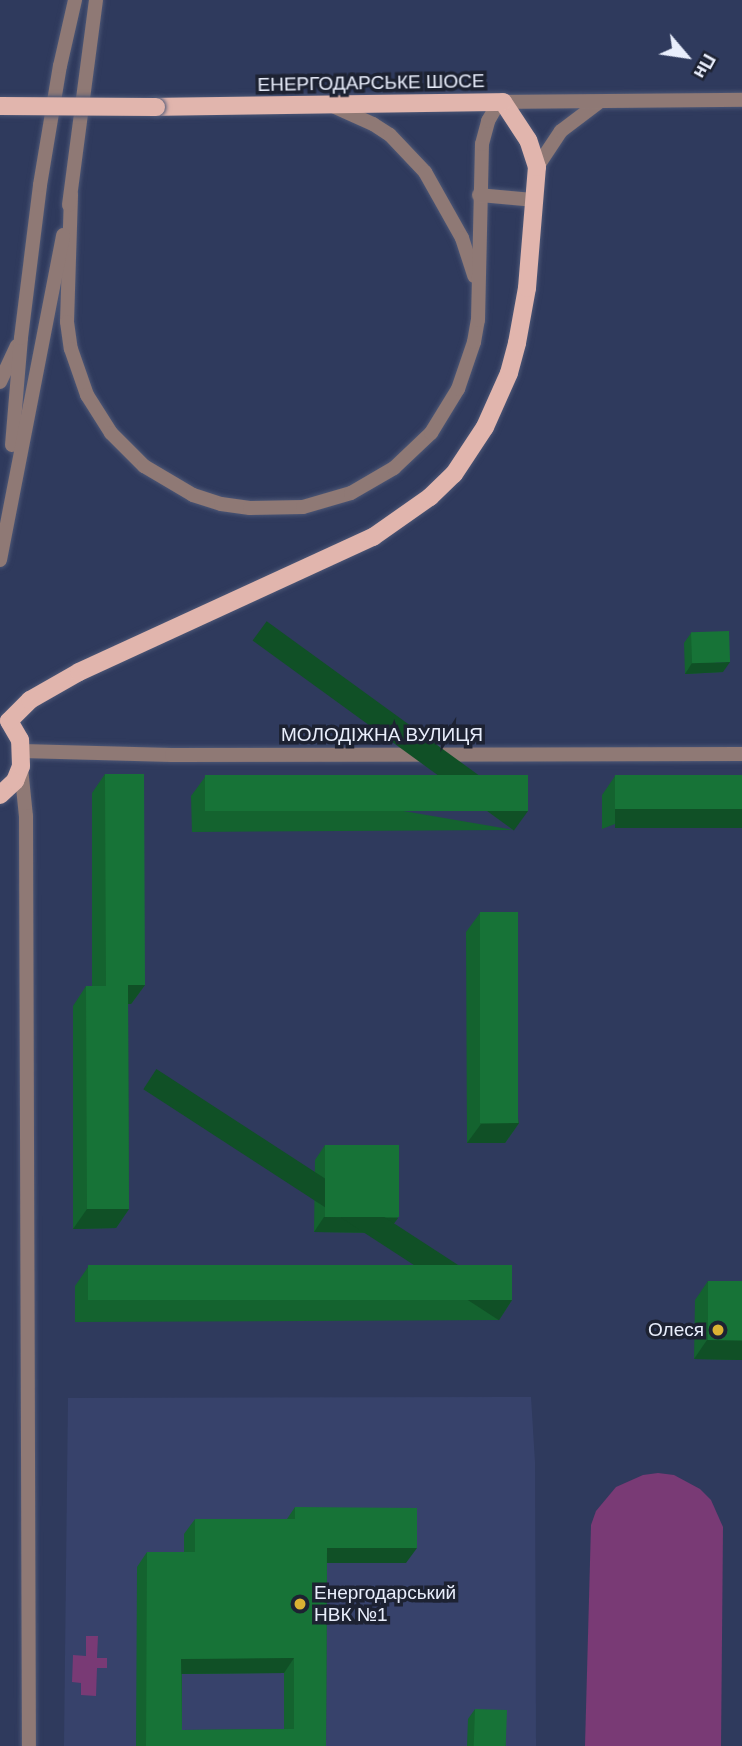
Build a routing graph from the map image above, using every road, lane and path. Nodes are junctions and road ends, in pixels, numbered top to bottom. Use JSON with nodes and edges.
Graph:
{"nodes":[{"id":1,"x":75,"y":0,"type":"edge"},
{"id":2,"x":96,"y":0,"type":"edge"},
{"id":3,"x":742,"y":100,"type":"edge"},
{"id":4,"x":503,"y":102,"type":"junction"},
{"id":5,"x":601,"y":102,"type":"junction"},
{"id":6,"x":332,"y":105,"type":"junction"},
{"id":7,"x":0,"y":106,"type":"edge"},
{"id":8,"x":537,"y":167,"type":"junction"},
{"id":9,"x":71,"y":195,"type":"junction"},
{"id":10,"x":479,"y":195,"type":"junction"},
{"id":11,"x":534,"y":200,"type":"junction"},
{"id":12,"x":478,"y":298,"type":"junction"},
{"id":13,"x":21,"y":338,"type":"junction"},
{"id":14,"x":0,"y":382,"type":"edge"},
{"id":15,"x":4,"y":505,"type":"edge"},
{"id":16,"x":0,"y":560,"type":"edge"},
{"id":17,"x":4,"y":718,"type":"edge"},
{"id":18,"x":742,"y":754,"type":"edge"},
{"id":19,"x":22,"y":759,"type":"junction"},
{"id":20,"x":0,"y":795,"type":"edge"},
{"id":21,"x":29,"y":1746,"type":"edge"}],
"edges":[{"from":1,"to":13,"type":"street"},
{"from":2,"to":9,"type":"street"},
{"from":3,"to":5,"type":"street","name":"ЕНЕРГОДАРСЬКЕ ШОСЕ"},
{"from":4,"to":5,"type":"street","name":"ЕНЕРГОДАРСЬКЕ ШОСЕ"},
{"from":4,"to":6,"type":"main road","name":"ЕНЕРГОДАРСЬКЕ ШОСЕ"},
{"from":4,"to":8,"type":"main road"},
{"from":4,"to":10,"type":"street"},
{"from":5,"to":8,"type":"street"},
{"from":6,"to":7,"type":"main road","name":"ЕНЕРГОДАРСЬКЕ ШОСЕ","bridge":true},
{"from":6,"to":12,"type":"street"},
{"from":8,"to":11,"type":"main road"},
{"from":9,"to":12,"type":"street"},
{"from":9,"to":15,"type":"street"},
{"from":10,"to":11,"type":"street"},
{"from":10,"to":12,"type":"street"},
{"from":11,"to":17,"type":"main road"},
{"from":13,"to":14,"type":"street"},
{"from":13,"to":15,"type":"street"},
{"from":15,"to":16,"type":"street"},
{"from":17,"to":19,"type":"main road"},
{"from":18,"to":19,"type":"street","name":"МОЛОДІЖНА ВУЛИЦЯ"},
{"from":19,"to":20,"type":"main road"},
{"from":19,"to":21,"type":"street"}]}
